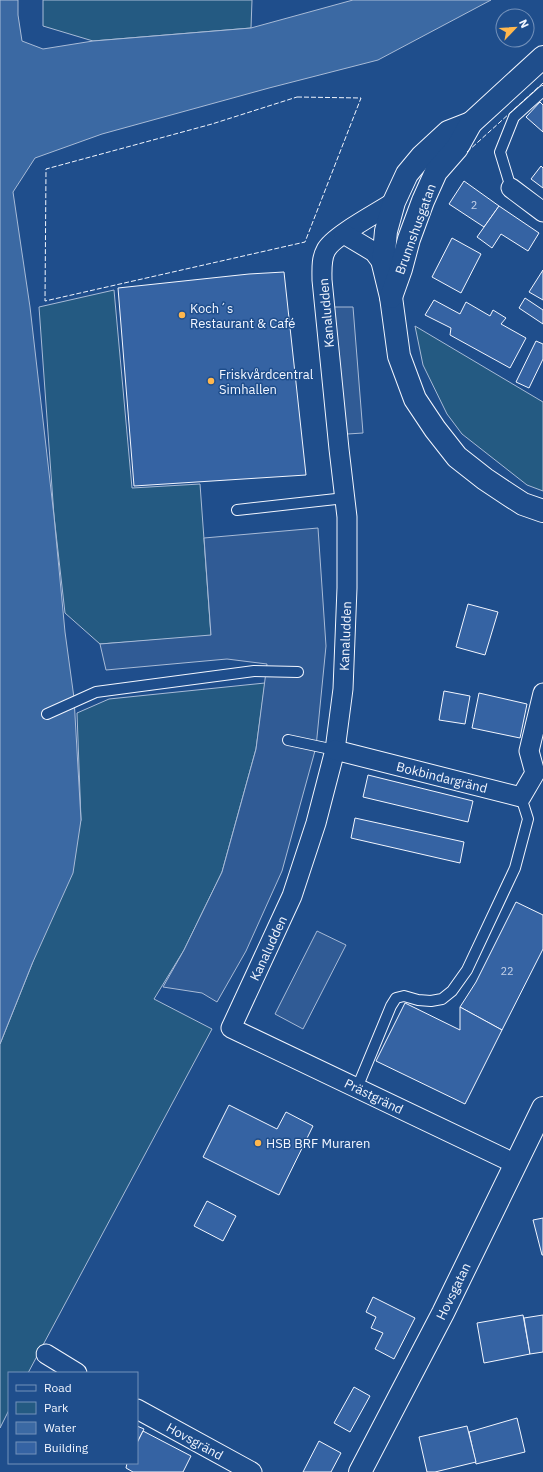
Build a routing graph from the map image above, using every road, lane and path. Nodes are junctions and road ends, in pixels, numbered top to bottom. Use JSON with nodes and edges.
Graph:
{"nodes":[{"id":1,"x":543,"y":57,"type":"edge"},
{"id":2,"x":543,"y":91,"type":"edge"},
{"id":3,"x":471,"y":123,"type":"junction"},
{"id":4,"x":511,"y":188,"type":"joint"},
{"id":5,"x":394,"y":202,"type":"junction"},
{"id":6,"x":543,"y":212,"type":"edge"},
{"id":7,"x":344,"y":234,"type":"junction"},
{"id":8,"x":383,"y":264,"type":"junction"},
{"id":9,"x":391,"y":297,"type":"junction"},
{"id":10,"x":345,"y":498,"type":"junction"},
{"id":11,"x":237,"y":510,"type":"dead end"},
{"id":12,"x":543,"y":511,"type":"edge"},
{"id":13,"x":298,"y":672,"type":"dead end"},
{"id":14,"x":543,"y":693,"type":"edge"},
{"id":15,"x":47,"y":714,"type":"dead end"},
{"id":16,"x":288,"y":740,"type":"dead end"},
{"id":17,"x":335,"y":750,"type":"junction"},
{"id":18,"x":539,"y":775,"type":"edge"},
{"id":19,"x":521,"y":797,"type":"junction"},
{"id":20,"x":231,"y":1028,"type":"joint"},
{"id":21,"x":358,"y":1088,"type":"junction"},
{"id":22,"x":543,"y":1108,"type":"edge"},
{"id":23,"x":516,"y":1164,"type":"junction"},
{"id":24,"x":46,"y":1354,"type":"dead end"},
{"id":25,"x":75,"y":1372,"type":"edge"},
{"id":26,"x":138,"y":1410,"type":"edge"},
{"id":27,"x":247,"y":1471,"type":"edge"},
{"id":28,"x":360,"y":1472,"type":"edge"}],
"edges":[{"from":1,"to":3,"type":"main road","name":"Brunnshusgatan"},
{"from":2,"to":4,"type":"lane"},
{"from":3,"to":5,"type":"main road","name":"Brunnshusgatan"},
{"from":3,"to":9,"type":"main road","name":"Brunnshusgatan"},
{"from":4,"to":6,"type":"street"},
{"from":5,"to":7,"type":"street","name":"Kanaludden"},
{"from":5,"to":8,"type":"main road","name":"Brunnshusgatan"},
{"from":7,"to":8,"type":"street"},
{"from":7,"to":10,"type":"street","name":"Kanaludden"},
{"from":8,"to":9,"type":"main road","name":"Brunnshusgatan"},
{"from":9,"to":12,"type":"main road","name":"Brunnshusgatan"},
{"from":10,"to":11,"type":"lane"},
{"from":10,"to":17,"type":"street","name":"Kanaludden"},
{"from":13,"to":15,"type":"lane"},
{"from":14,"to":18,"type":"street"},
{"from":16,"to":17,"type":"lane"},
{"from":17,"to":19,"type":"street","name":"Bokbindargränd"},
{"from":17,"to":20,"type":"street","name":"Kanaludden"},
{"from":18,"to":19,"type":"street"},
{"from":19,"to":21,"type":"lane"},
{"from":20,"to":21,"type":"street","name":"Prästgränd"},
{"from":21,"to":23,"type":"street","name":"Prästgränd"},
{"from":22,"to":23,"type":"main road","name":"Hovsgatan"},
{"from":23,"to":28,"type":"main road","name":"Hovsgatan"},
{"from":24,"to":25,"type":"street"},
{"from":26,"to":27,"type":"street","name":"Hovsgränd"}]}
